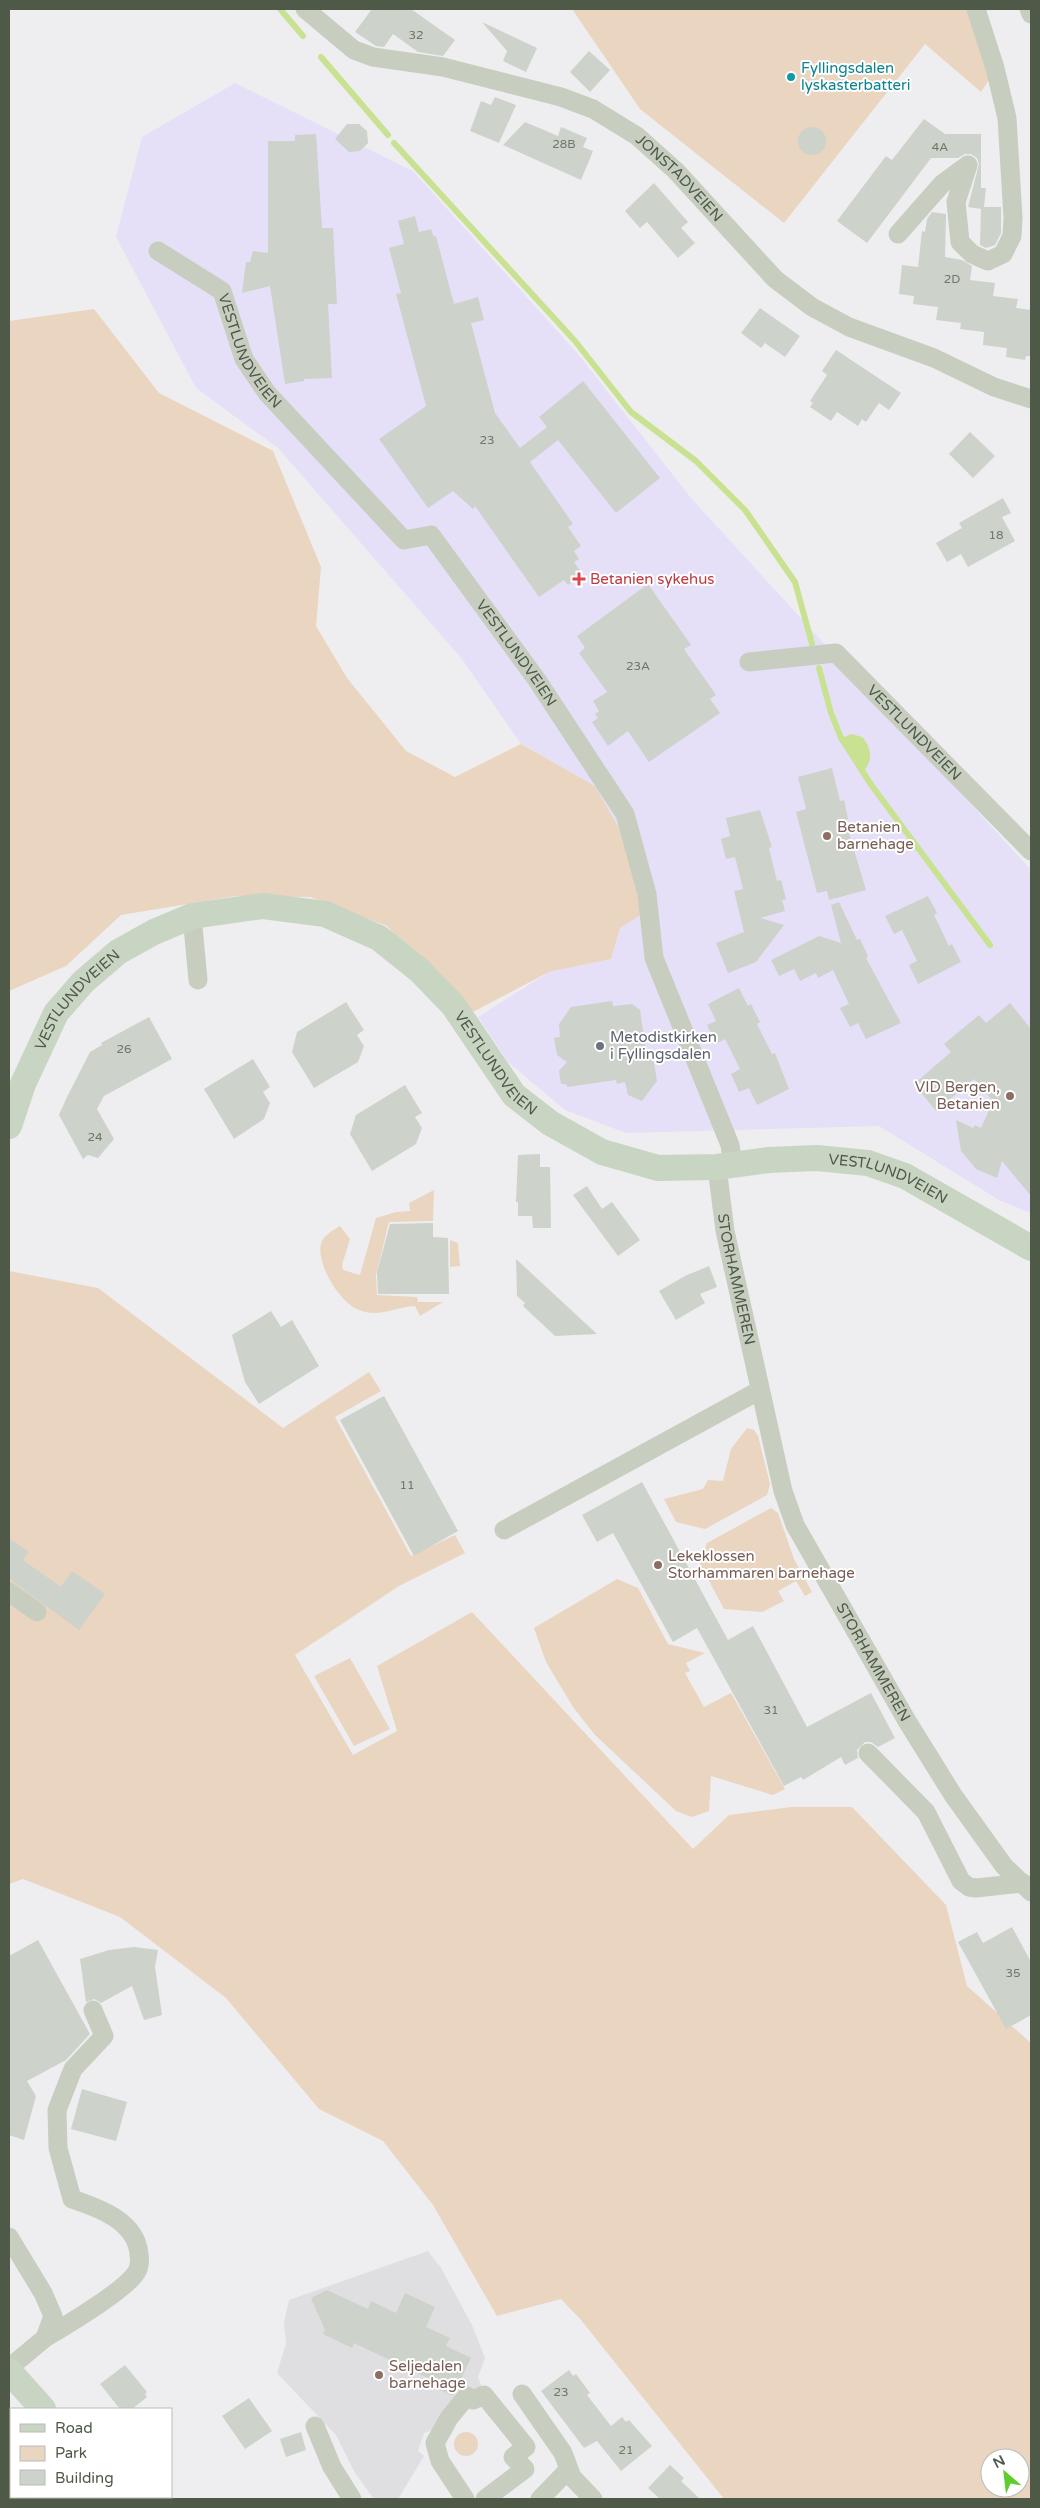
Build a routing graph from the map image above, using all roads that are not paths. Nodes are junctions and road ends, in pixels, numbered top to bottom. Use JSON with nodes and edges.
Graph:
{"nodes":[{"id":1,"x":305,"y":9,"type":"edge"},
{"id":2,"x":976,"y":9,"type":"edge"},
{"id":3,"x":1029,"y":9,"type":"edge"},
{"id":4,"x":1031,"y":14,"type":"edge"},
{"id":5,"x":898,"y":234,"type":"dead end"},
{"id":6,"x":158,"y":251,"type":"dead end"},
{"id":7,"x":1031,"y":399,"type":"edge"},
{"id":8,"x":749,"y":662,"type":"dead end"},
{"id":9,"x":1031,"y":851,"type":"edge"},
{"id":10,"x":192,"y":916,"type":"junction"},
{"id":11,"x":198,"y":980,"type":"dead end"},
{"id":12,"x":9,"y":1126,"type":"edge"},
{"id":13,"x":725,"y":1166,"type":"junction"},
{"id":14,"x":1031,"y":1248,"type":"edge"},
{"id":15,"x":760,"y":1390,"type":"junction"},
{"id":16,"x":504,"y":1530,"type":"dead end"},
{"id":17,"x":9,"y":1592,"type":"edge"},
{"id":18,"x":37,"y":1612,"type":"dead end"},
{"id":19,"x":868,"y":1753,"type":"dead end"},
{"id":20,"x":1027,"y":1887,"type":"edge"},
{"id":21,"x":93,"y":2010,"type":"dead end"},
{"id":22,"x":9,"y":2237,"type":"edge"},
{"id":23,"x":45,"y":2338,"type":"junction"},
{"id":24,"x":9,"y":2370,"type":"edge"},
{"id":25,"x":522,"y":2394,"type":"dead end"},
{"id":26,"x":42,"y":2408,"type":"edge"},
{"id":27,"x":315,"y":2426,"type":"dead end"},
{"id":28,"x":568,"y":2470,"type":"junction"},
{"id":29,"x":352,"y":2499,"type":"edge"},
{"id":30,"x":465,"y":2499,"type":"edge"},
{"id":31,"x":485,"y":2499,"type":"edge"},
{"id":32,"x":540,"y":2499,"type":"edge"},
{"id":33,"x":593,"y":2499,"type":"edge"}],
"edges":[{"from":1,"to":7,"type":"street","name":"JONSTADVEIEN"},
{"from":2,"to":5,"type":"street"},
{"from":3,"to":4,"type":"street"},
{"from":6,"to":13,"type":"street","name":"VESTLUNDVEIEN"},
{"from":8,"to":9,"type":"street","name":"VESTLUNDVEIEN"},
{"from":10,"to":11,"type":"street"},
{"from":10,"to":12,"type":"main road","name":"VESTLUNDVEIEN"},
{"from":10,"to":13,"type":"main road","name":"VESTLUNDVEIEN"},
{"from":13,"to":14,"type":"main road","name":"VESTLUNDVEIEN"},
{"from":13,"to":15,"type":"street","name":"STORHAMMEREN"},
{"from":15,"to":16,"type":"street"},
{"from":15,"to":20,"type":"street","name":"STORHAMMEREN"},
{"from":17,"to":18,"type":"street"},
{"from":19,"to":20,"type":"street","name":"STORHAMMEREN"},
{"from":21,"to":23,"type":"street"},
{"from":22,"to":23,"type":"street"},
{"from":23,"to":24,"type":"street"},
{"from":24,"to":26,"type":"main road"},
{"from":25,"to":28,"type":"street"},
{"from":27,"to":29,"type":"street"},
{"from":28,"to":32,"type":"street"},
{"from":28,"to":33,"type":"street"},
{"from":30,"to":31,"type":"street"}]}
